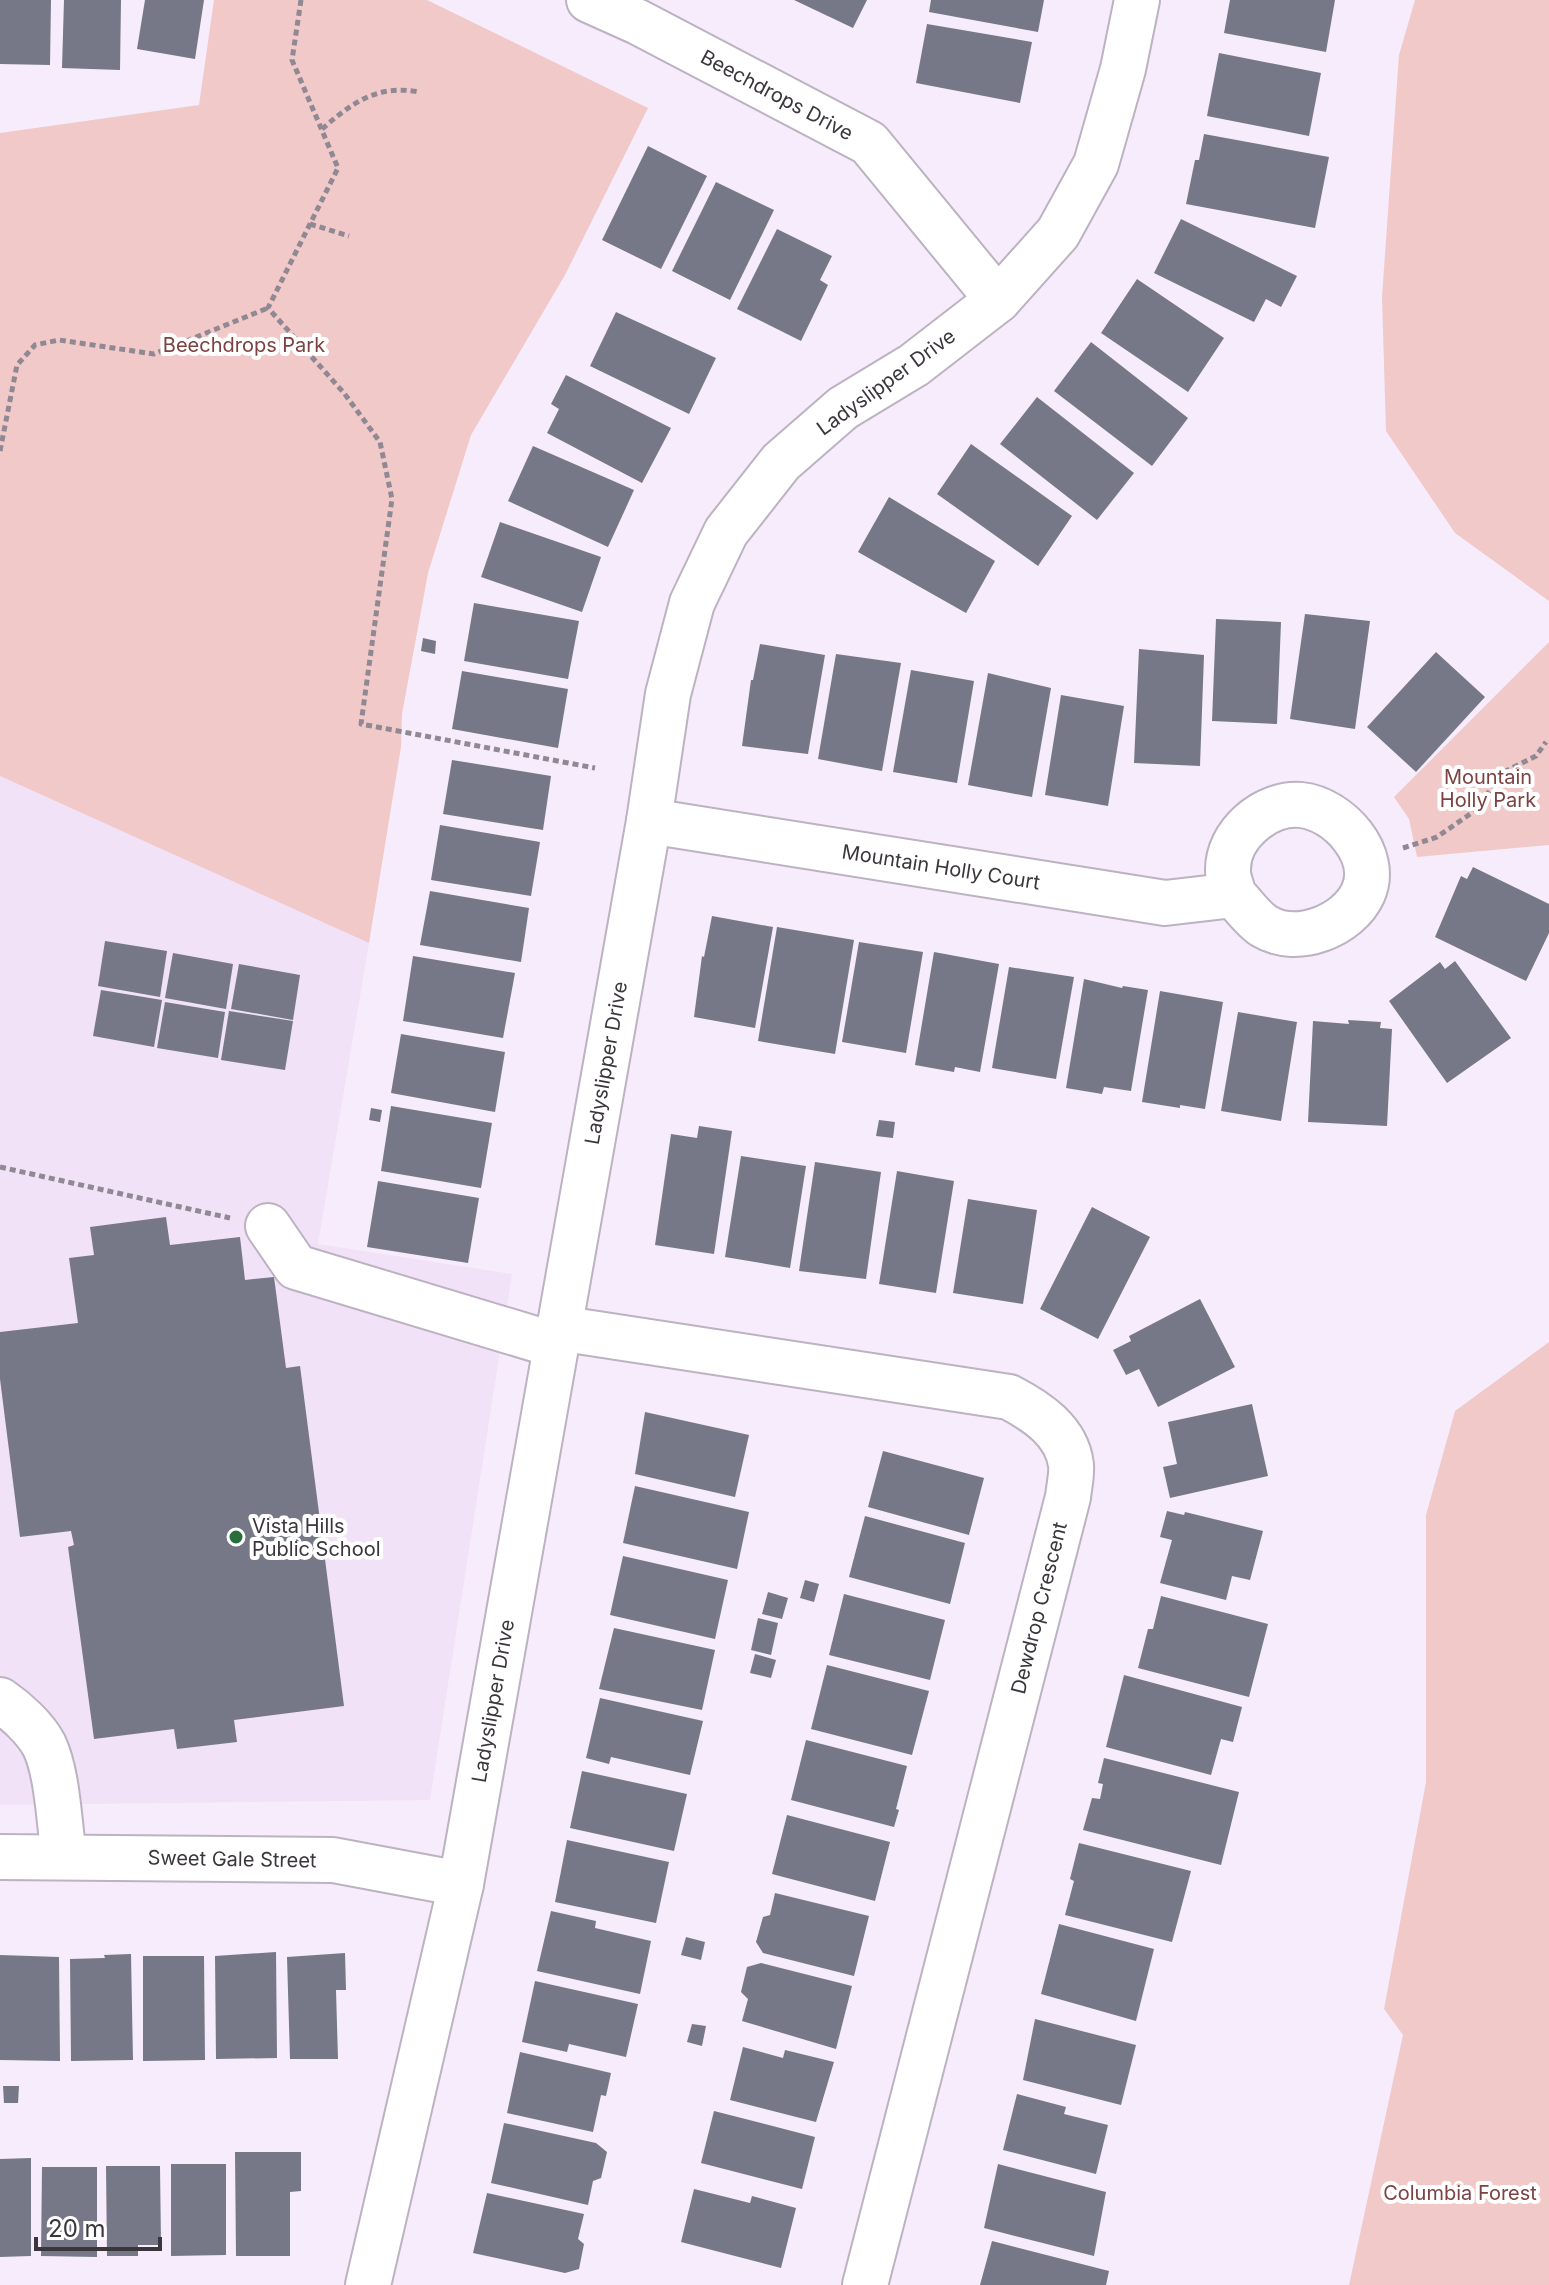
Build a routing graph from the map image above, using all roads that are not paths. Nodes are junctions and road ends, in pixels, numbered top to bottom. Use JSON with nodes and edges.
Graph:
{"nodes":[{"id":1,"x":589,"y":0,"type":"edge"},
{"id":2,"x":1137,"y":0,"type":"edge"},
{"id":3,"x":998,"y":300,"type":"junction"},
{"id":4,"x":649,"y":821,"type":"junction"},
{"id":5,"x":1234,"y":895,"type":"junction"},
{"id":6,"x":268,"y":1226,"type":"road end"},
{"id":7,"x":557,"y":1336,"type":"junction"},
{"id":8,"x":0,"y":1700,"type":"edge"},
{"id":9,"x":64,"y":1856,"type":"junction"},
{"id":10,"x":0,"y":1857,"type":"edge"},
{"id":11,"x":461,"y":1884,"type":"junction"},
{"id":12,"x":368,"y":2285,"type":"edge"},
{"id":13,"x":865,"y":2285,"type":"edge"}],
"edges":[{"from":1,"to":3,"type":"street","name":"Beechdrops Drive"},
{"from":2,"to":3,"type":"street","name":"Ladyslipper Drive"},
{"from":3,"to":4,"type":"street","name":"Ladyslipper Drive"},
{"from":4,"to":5,"type":"street","name":"Mountain Holly Court"},
{"from":4,"to":7,"type":"street","name":"Ladyslipper Drive"},
{"from":5,"to":5,"type":"street"},
{"from":6,"to":7,"type":"street","name":"Dewdrop Crescent"},
{"from":7,"to":11,"type":"street","name":"Ladyslipper Drive"},
{"from":7,"to":13,"type":"street","name":"Dewdrop Crescent"},
{"from":8,"to":9,"type":"street"},
{"from":9,"to":10,"type":"street","name":"Sweet Gale Street"},
{"from":9,"to":11,"type":"street","name":"Sweet Gale Street"},
{"from":11,"to":12,"type":"street","name":"Ladyslipper Drive"}]}
